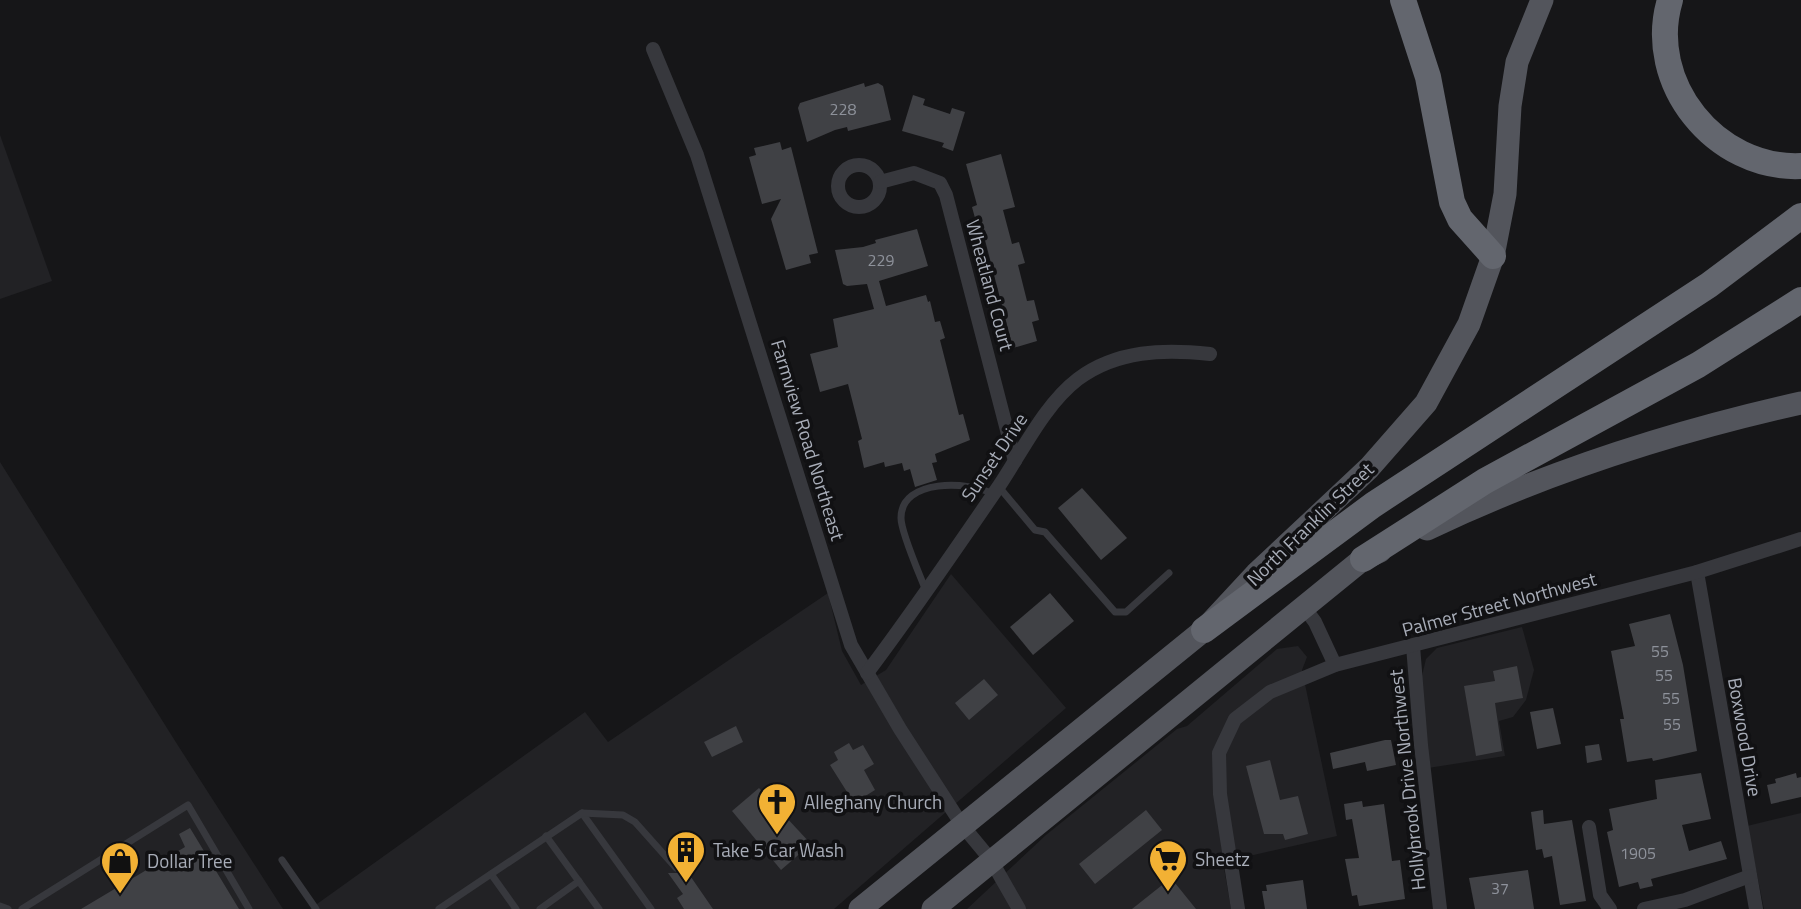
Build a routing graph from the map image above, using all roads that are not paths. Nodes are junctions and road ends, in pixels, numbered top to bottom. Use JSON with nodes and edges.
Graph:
{"nodes":[{"id":1,"x":1404,"y":0,"type":"edge"},
{"id":2,"x":1542,"y":0,"type":"edge"},
{"id":3,"x":1670,"y":0,"type":"edge"},
{"id":4,"x":653,"y":48,"type":"dead end"},
{"id":5,"x":1801,"y":166,"type":"edge"},
{"id":6,"x":880,"y":182,"type":"dead end"},
{"id":7,"x":1801,"y":216,"type":"edge"},
{"id":8,"x":1493,"y":256,"type":"junction"},
{"id":9,"x":1801,"y":300,"type":"edge"},
{"id":10,"x":1210,"y":354,"type":"dead end"},
{"id":11,"x":1801,"y":403,"type":"edge"},
{"id":12,"x":1015,"y":461,"type":"junction"},
{"id":13,"x":995,"y":490,"type":"junction"},
{"id":14,"x":1801,"y":539,"type":"edge"},
{"id":15,"x":1363,"y":559,"type":"junction"},
{"id":16,"x":1697,"y":572,"type":"junction"},
{"id":17,"x":1169,"y":573,"type":"dead end"},
{"id":18,"x":927,"y":593,"type":"junction"},
{"id":19,"x":1304,"y":607,"type":"junction"},
{"id":20,"x":1204,"y":630,"type":"junction"},
{"id":21,"x":1413,"y":646,"type":"junction"},
{"id":22,"x":1335,"y":665,"type":"junction"},
{"id":23,"x":867,"y":673,"type":"junction"},
{"id":24,"x":582,"y":813,"type":"junction"},
{"id":25,"x":962,"y":825,"type":"junction"},
{"id":26,"x":1589,"y":827,"type":"dead end"},
{"id":27,"x":545,"y":836,"type":"junction"},
{"id":28,"x":282,"y":860,"type":"dead end"},
{"id":29,"x":991,"y":860,"type":"junction"},
{"id":30,"x":676,"y":868,"type":"dead end"},
{"id":31,"x":491,"y":874,"type":"junction"},
{"id":32,"x":1750,"y":876,"type":"junction"},
{"id":33,"x":579,"y":881,"type":"junction"},
{"id":34,"x":0,"y":906,"type":"edge"},
{"id":35,"x":8,"y":909,"type":"edge"},
{"id":36,"x":22,"y":909,"type":"edge"},
{"id":37,"x":249,"y":909,"type":"edge"},
{"id":38,"x":316,"y":909,"type":"edge"},
{"id":39,"x":439,"y":909,"type":"edge"},
{"id":40,"x":516,"y":909,"type":"edge"},
{"id":41,"x":540,"y":909,"type":"edge"},
{"id":42,"x":599,"y":909,"type":"edge"},
{"id":43,"x":651,"y":909,"type":"edge"},
{"id":44,"x":860,"y":909,"type":"edge"},
{"id":45,"x":933,"y":909,"type":"edge"},
{"id":46,"x":1019,"y":909,"type":"edge"},
{"id":47,"x":1238,"y":909,"type":"edge"},
{"id":48,"x":1440,"y":909,"type":"edge"},
{"id":49,"x":1610,"y":909,"type":"edge"},
{"id":50,"x":1644,"y":909,"type":"edge"},
{"id":51,"x":1756,"y":909,"type":"edge"}],
"edges":[{"from":1,"to":8,"type":"highway"},
{"from":2,"to":8,"type":"main road","name":"North Franklin Street"},
{"from":3,"to":5,"type":"highway"},
{"from":4,"to":23,"type":"street","name":"Farmview Road Northeast"},
{"from":6,"to":12,"type":"street","name":"Wheatland Court"},
{"from":7,"to":20,"type":"highway"},
{"from":8,"to":20,"type":"main road","name":"North Franklin Street"},
{"from":9,"to":15,"type":"highway"},
{"from":10,"to":12,"type":"street","name":"Sunset Drive"},
{"from":11,"to":15,"type":"main road"},
{"from":12,"to":13,"type":"street","name":"Sunset Drive"},
{"from":13,"to":17,"type":"lane"},
{"from":13,"to":18,"type":"street","name":"Sunset Drive"},
{"from":13,"to":18,"type":"lane"},
{"from":14,"to":16,"type":"street","name":"Palmer Street Northwest"},
{"from":15,"to":19,"type":"main road"},
{"from":16,"to":21,"type":"street","name":"Palmer Street Northwest"},
{"from":16,"to":32,"type":"street","name":"Boxwood Drive"},
{"from":18,"to":23,"type":"street","name":"Sunset Drive"},
{"from":19,"to":22,"type":"street"},
{"from":19,"to":29,"type":"main road"},
{"from":20,"to":25,"type":"main road","name":"North Franklin Street"},
{"from":21,"to":22,"type":"street","name":"Palmer Street Northwest"},
{"from":21,"to":48,"type":"street","name":"Hollybrook Drive Northwest"},
{"from":22,"to":47,"type":"street","name":"Palmer Street Northwest"},
{"from":23,"to":25,"type":"street","name":"Farmview Road Northeast"},
{"from":24,"to":27,"type":"lane"},
{"from":24,"to":30,"type":"lane"},
{"from":24,"to":43,"type":"lane"},
{"from":25,"to":29,"type":"street","name":"Farmview Road Northeast"},
{"from":25,"to":44,"type":"main road","name":"North Franklin Street"},
{"from":26,"to":49,"type":"street"},
{"from":27,"to":31,"type":"lane"},
{"from":27,"to":33,"type":"lane"},
{"from":28,"to":38,"type":"lane"},
{"from":29,"to":45,"type":"main road"},
{"from":29,"to":46,"type":"street","name":"Farmview Road Northeast"},
{"from":31,"to":39,"type":"lane"},
{"from":31,"to":40,"type":"lane"},
{"from":32,"to":50,"type":"street"},
{"from":32,"to":51,"type":"street","name":"Boxwood Drive"},
{"from":33,"to":41,"type":"lane"},
{"from":33,"to":42,"type":"lane"},
{"from":34,"to":35,"type":"lane"},
{"from":36,"to":37,"type":"lane"}]}
